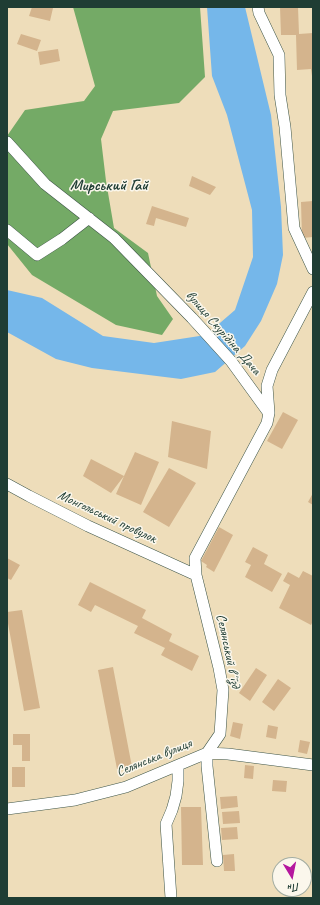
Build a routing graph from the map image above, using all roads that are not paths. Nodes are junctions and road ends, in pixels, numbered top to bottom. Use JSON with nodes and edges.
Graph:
{"nodes":[{"id":1,"x":258,"y":7,"type":"edge"},
{"id":2,"x":7,"y":142,"type":"edge"},
{"id":3,"x":89,"y":218,"type":"junction"},
{"id":4,"x":7,"y":230,"type":"edge"},
{"id":5,"x":313,"y":269,"type":"edge"},
{"id":6,"x":313,"y":292,"type":"edge"},
{"id":7,"x":269,"y":413,"type":"junction"},
{"id":8,"x":7,"y":484,"type":"edge"},
{"id":9,"x":196,"y":575,"type":"junction"},
{"id":10,"x":220,"y":734,"type":"junction"},
{"id":11,"x":207,"y":753,"type":"junction"},
{"id":12,"x":228,"y":754,"type":"junction"},
{"id":13,"x":313,"y":765,"type":"edge"},
{"id":14,"x":178,"y":766,"type":"junction"},
{"id":15,"x":7,"y":810,"type":"edge"},
{"id":16,"x":217,"y":861,"type":"dead end"},
{"id":17,"x":171,"y":898,"type":"edge"}],
"edges":[{"from":1,"to":5,"type":"street"},
{"from":2,"to":3,"type":"street","name":"вулиця Скурідіна Дача"},
{"from":3,"to":4,"type":"street"},
{"from":3,"to":7,"type":"street","name":"вулиця Скурідіна Дача"},
{"from":6,"to":7,"type":"street"},
{"from":7,"to":9,"type":"street"},
{"from":8,"to":9,"type":"street","name":"Монгольський провулок"},
{"from":9,"to":10,"type":"street","name":"Селянський вʼїзд"},
{"from":10,"to":11,"type":"street"},
{"from":10,"to":12,"type":"street","name":"Селянський вʼїзд"},
{"from":11,"to":12,"type":"street","name":"Селянська вулиця"},
{"from":11,"to":14,"type":"street","name":"Селянська вулиця"},
{"from":11,"to":16,"type":"street"},
{"from":12,"to":13,"type":"street","name":"Селянська вулиця"},
{"from":14,"to":15,"type":"street","name":"Селянська вулиця"},
{"from":14,"to":17,"type":"street"}]}
